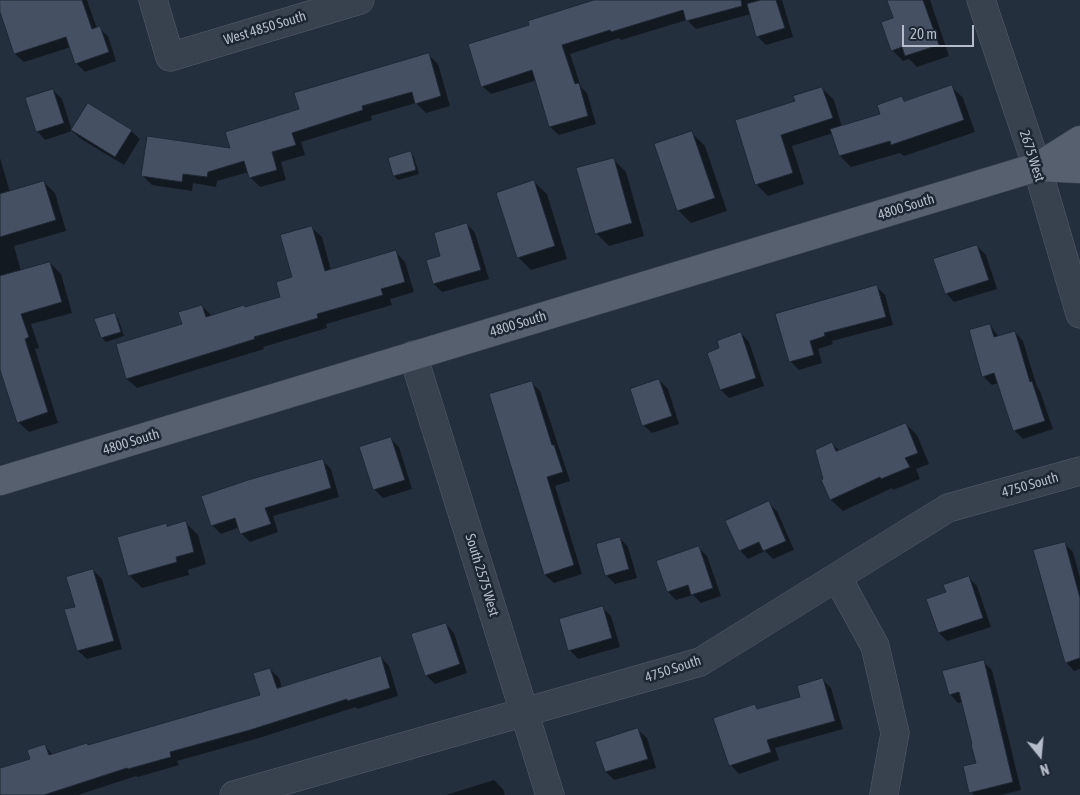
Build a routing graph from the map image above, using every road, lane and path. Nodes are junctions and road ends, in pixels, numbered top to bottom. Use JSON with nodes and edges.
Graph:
{"nodes":[{"id":1,"x":153,"y":0,"type":"edge"},
{"id":2,"x":360,"y":0,"type":"edge"},
{"id":3,"x":981,"y":0,"type":"edge"},
{"id":4,"x":1080,"y":140,"type":"edge"},
{"id":5,"x":1037,"y":167,"type":"junction"},
{"id":6,"x":1080,"y":169,"type":"edge"},
{"id":7,"x":1080,"y":314,"type":"edge"},
{"id":8,"x":414,"y":355,"type":"junction"},
{"id":9,"x":1080,"y":471,"type":"edge"},
{"id":10,"x":0,"y":482,"type":"edge"},
{"id":11,"x":837,"y":577,"type":"junction"},
{"id":12,"x":525,"y":712,"type":"junction"},
{"id":13,"x":884,"y":794,"type":"edge"},
{"id":14,"x":234,"y":795,"type":"edge"},
{"id":15,"x":550,"y":795,"type":"edge"}],
"edges":[{"from":1,"to":2,"type":"street","name":"West 4850 South"},
{"from":3,"to":5,"type":"street","name":"2675 West"},
{"from":4,"to":5,"type":"main road","name":"4800 South"},
{"from":5,"to":6,"type":"main road","name":"4800 South"},
{"from":5,"to":7,"type":"street","name":"2675 West"},
{"from":5,"to":8,"type":"main road","name":"4800 South"},
{"from":8,"to":10,"type":"main road","name":"4800 South"},
{"from":8,"to":12,"type":"street","name":"South 2575 West"},
{"from":9,"to":11,"type":"street","name":"4750 South"},
{"from":11,"to":12,"type":"street","name":"4750 South"},
{"from":11,"to":13,"type":"street"},
{"from":12,"to":14,"type":"street","name":"4750 South"},
{"from":12,"to":15,"type":"street","name":"South 2575 West"}]}
